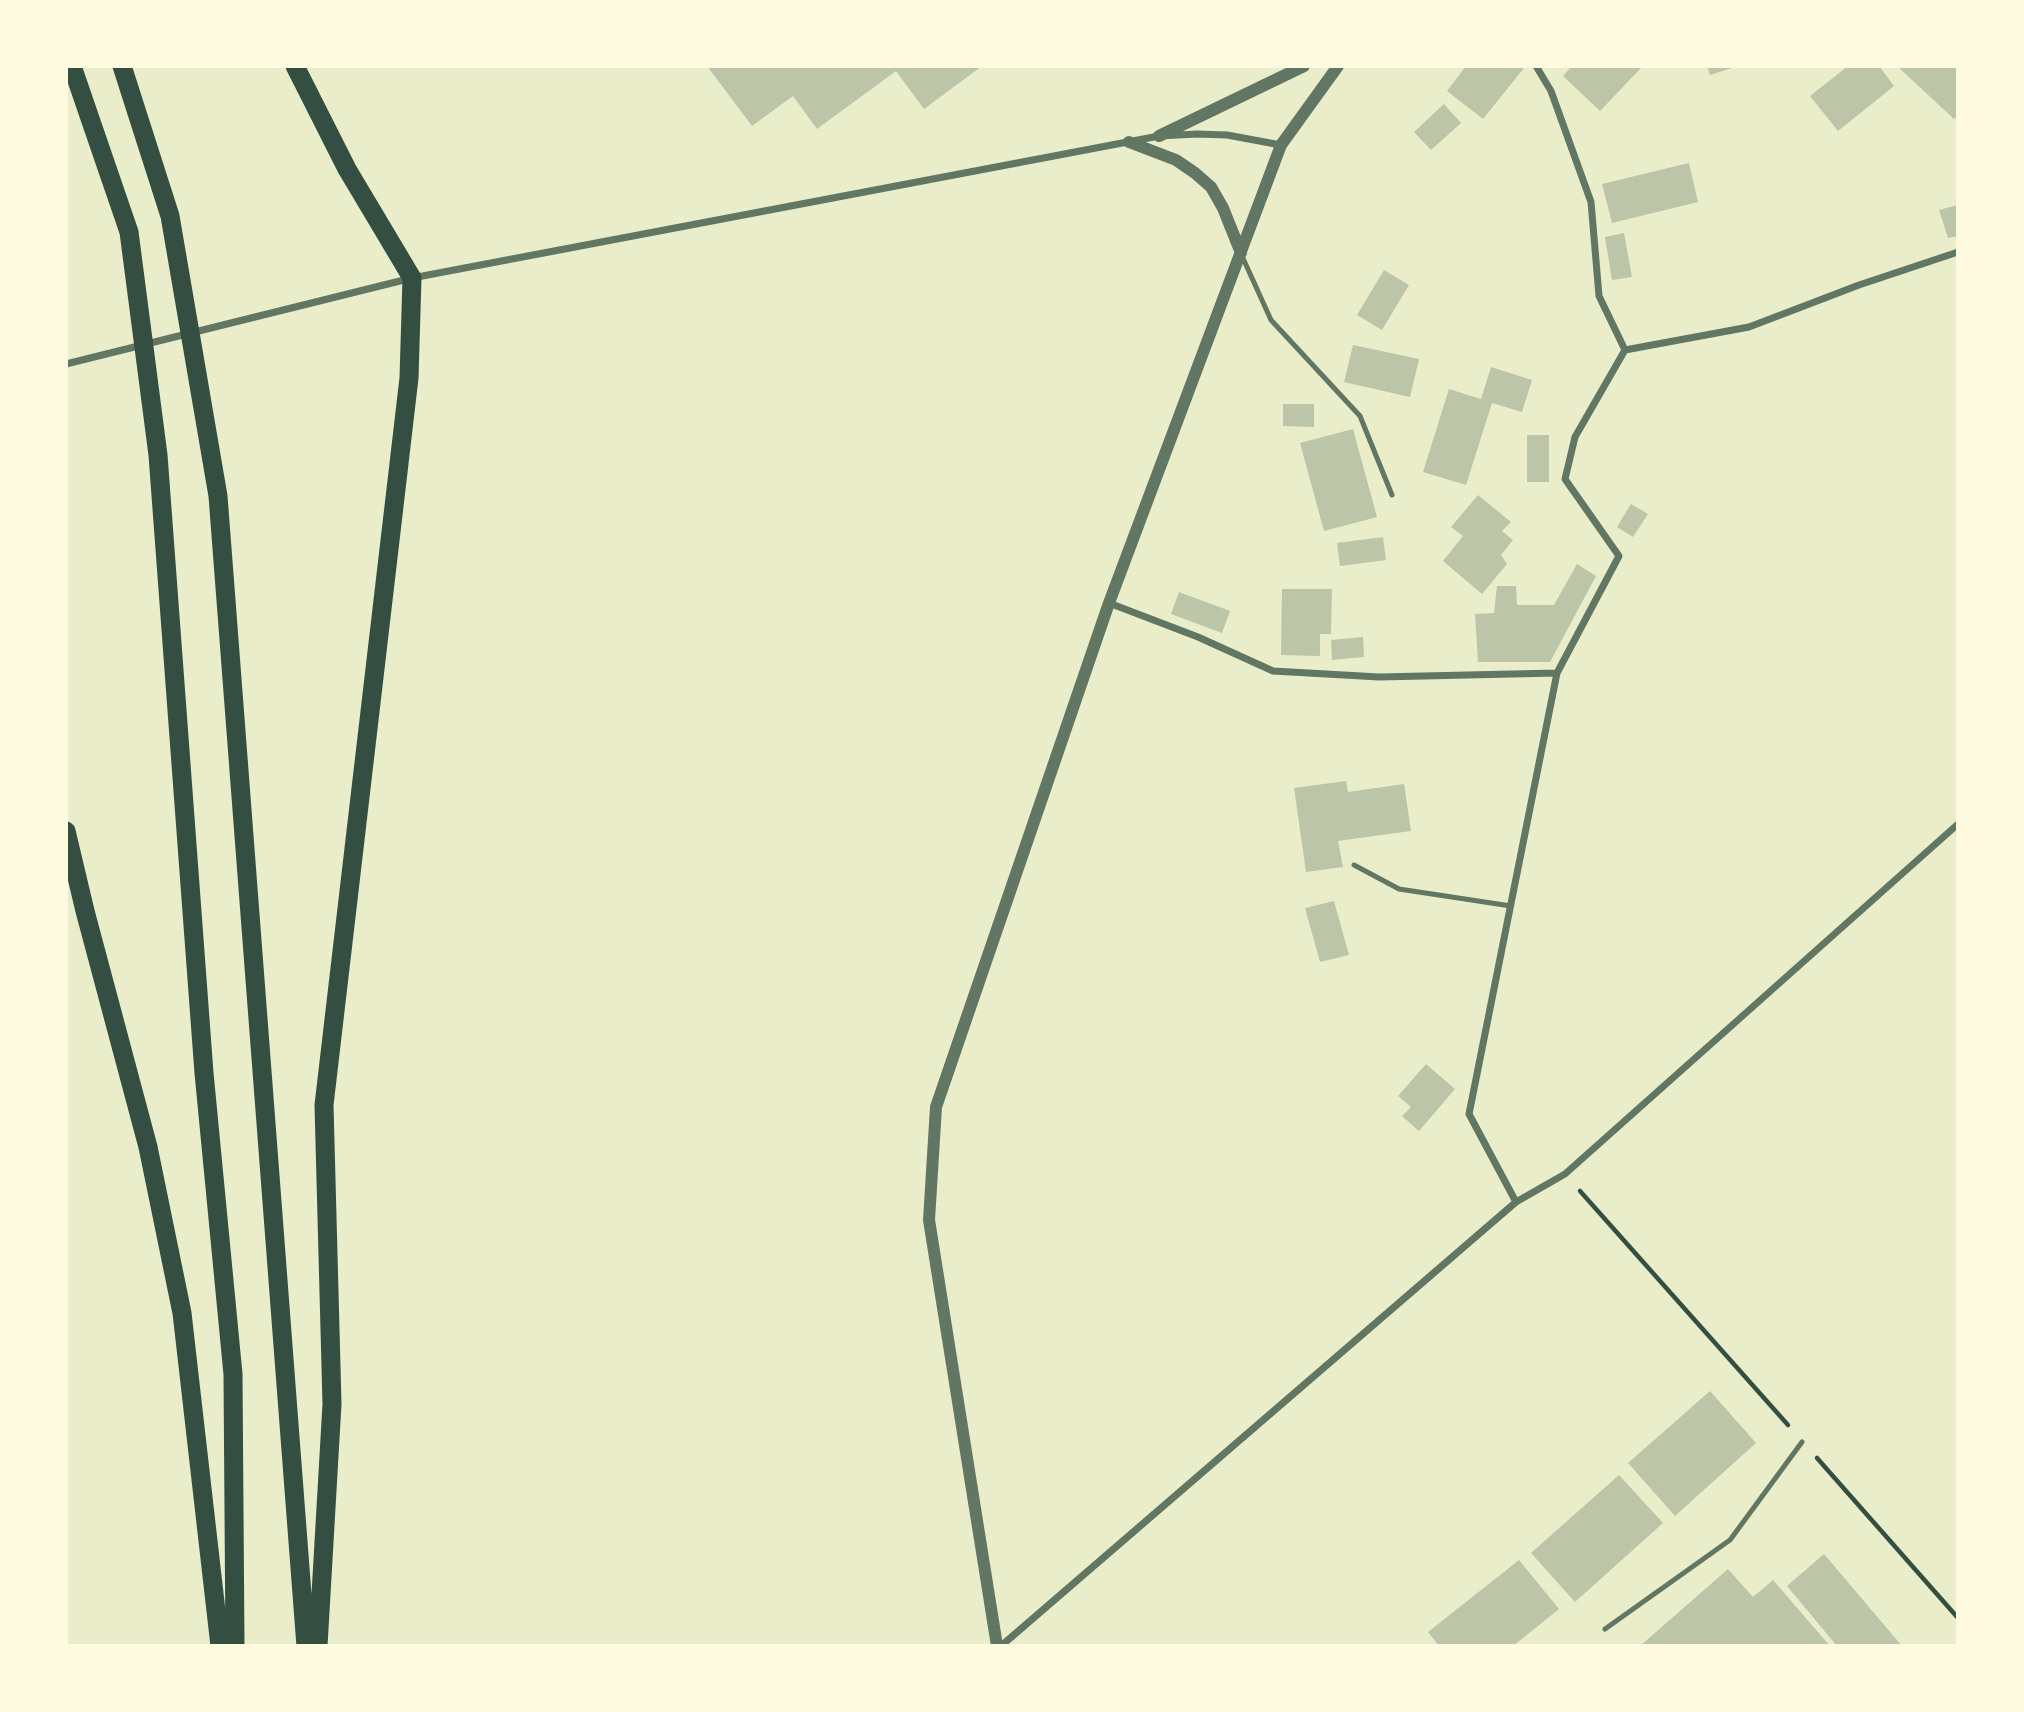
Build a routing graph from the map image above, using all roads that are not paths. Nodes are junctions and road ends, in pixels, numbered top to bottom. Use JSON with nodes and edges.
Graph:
{"nodes":[{"id":1,"x":72,"y":66,"type":"edge"},
{"id":2,"x":122,"y":66,"type":"edge"},
{"id":3,"x":295,"y":66,"type":"edge"},
{"id":4,"x":1304,"y":66,"type":"edge"},
{"id":5,"x":1338,"y":66,"type":"edge"},
{"id":6,"x":1536,"y":66,"type":"edge"},
{"id":7,"x":1159,"y":136,"type":"junction"},
{"id":8,"x":1129,"y":142,"type":"junction"},
{"id":9,"x":1281,"y":145,"type":"junction"},
{"id":10,"x":1958,"y":252,"type":"edge"},
{"id":11,"x":1241,"y":253,"type":"junction"},
{"id":12,"x":412,"y":278,"type":"junction"},
{"id":13,"x":1625,"y":350,"type":"junction"},
{"id":14,"x":66,"y":364,"type":"edge"},
{"id":15,"x":1392,"y":495,"type":"dead end"},
{"id":16,"x":1109,"y":603,"type":"junction"},
{"id":17,"x":1557,"y":673,"type":"junction"},
{"id":18,"x":1958,"y":824,"type":"edge"},
{"id":19,"x":66,"y":831,"type":"edge"},
{"id":20,"x":1354,"y":865,"type":"dead end"},
{"id":21,"x":1511,"y":905,"type":"junction"},
{"id":22,"x":1516,"y":1202,"type":"junction"},
{"id":23,"x":1802,"y":1442,"type":"road end"},
{"id":24,"x":1605,"y":1629,"type":"dead end"},
{"id":25,"x":220,"y":1646,"type":"edge"},
{"id":26,"x":235,"y":1646,"type":"edge"},
{"id":27,"x":306,"y":1646,"type":"edge"},
{"id":28,"x":318,"y":1646,"type":"edge"},
{"id":29,"x":999,"y":1646,"type":"edge"}],
"edges":[{"from":1,"to":26,"type":"highway"},
{"from":2,"to":27,"type":"highway"},
{"from":3,"to":12,"type":"highway"},
{"from":4,"to":7,"type":"street"},
{"from":5,"to":9,"type":"street"},
{"from":6,"to":13,"type":"street"},
{"from":7,"to":8,"type":"street"},
{"from":7,"to":9,"type":"street"},
{"from":8,"to":11,"type":"street"},
{"from":8,"to":12,"type":"street"},
{"from":9,"to":11,"type":"street"},
{"from":10,"to":13,"type":"street"},
{"from":11,"to":15,"type":"lane"},
{"from":11,"to":16,"type":"street"},
{"from":12,"to":14,"type":"street"},
{"from":12,"to":28,"type":"highway"},
{"from":13,"to":17,"type":"street"},
{"from":16,"to":17,"type":"street"},
{"from":16,"to":29,"type":"street"},
{"from":17,"to":21,"type":"street"},
{"from":18,"to":22,"type":"street"},
{"from":19,"to":25,"type":"highway"},
{"from":20,"to":21,"type":"lane"},
{"from":21,"to":22,"type":"street"},
{"from":22,"to":29,"type":"street"},
{"from":23,"to":24,"type":"lane"}]}
